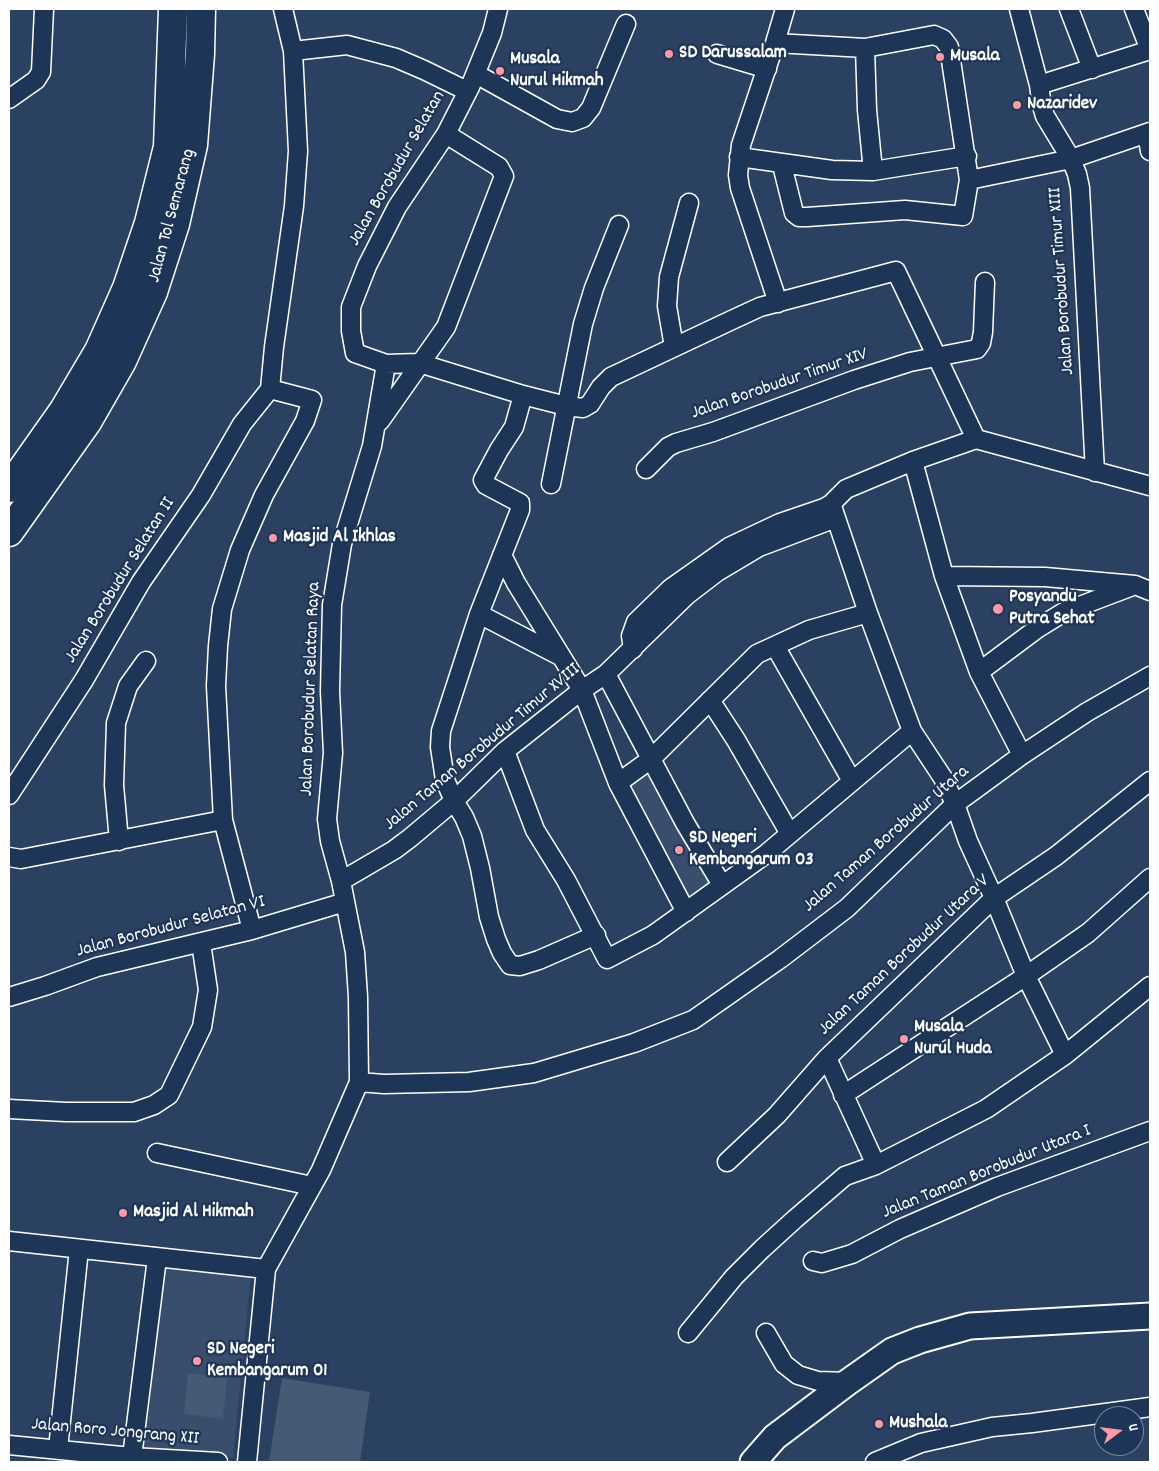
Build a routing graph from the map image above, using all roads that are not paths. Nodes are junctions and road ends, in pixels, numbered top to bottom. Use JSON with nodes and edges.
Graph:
{"nodes":[{"id":1,"x":44,"y":9,"type":"edge"},
{"id":2,"x":173,"y":9,"type":"edge"},
{"id":3,"x":201,"y":9,"type":"edge"},
{"id":4,"x":283,"y":9,"type":"edge"},
{"id":5,"x":498,"y":9,"type":"edge"},
{"id":6,"x":785,"y":9,"type":"edge"},
{"id":7,"x":1020,"y":9,"type":"edge"},
{"id":8,"x":1069,"y":9,"type":"edge"},
{"id":9,"x":1134,"y":9,"type":"edge"},
{"id":10,"x":626,"y":24,"type":"dead end"},
{"id":11,"x":775,"y":43,"type":"junction"},
{"id":12,"x":865,"y":48,"type":"junction"},
{"id":13,"x":293,"y":50,"type":"junction"},
{"id":14,"x":717,"y":54,"type":"dead end"},
{"id":15,"x":767,"y":69,"type":"junction"},
{"id":16,"x":1092,"y":69,"type":"junction"},
{"id":17,"x":476,"y":74,"type":"junction"},
{"id":18,"x":1039,"y":85,"type":"junction"},
{"id":19,"x":467,"y":91,"type":"junction"},
{"id":20,"x":9,"y":99,"type":"edge"},
{"id":21,"x":1148,"y":133,"type":"edge"},
{"id":22,"x":446,"y":134,"type":"junction"},
{"id":23,"x":1150,"y":151,"type":"edge"},
{"id":24,"x":967,"y":156,"type":"junction"},
{"id":25,"x":739,"y":157,"type":"junction"},
{"id":26,"x":1071,"y":159,"type":"junction"},
{"id":27,"x":782,"y":164,"type":"junction"},
{"id":28,"x":873,"y":171,"type":"junction"},
{"id":29,"x":969,"y":180,"type":"junction"},
{"id":30,"x":689,"y":203,"type":"dead end"},
{"id":31,"x":619,"y":225,"type":"dead end"},
{"id":32,"x":985,"y":282,"type":"dead end"},
{"id":33,"x":778,"y":303,"type":"junction"},
{"id":34,"x":674,"y":347,"type":"junction"},
{"id":35,"x":937,"y":356,"type":"junction"},
{"id":36,"x":386,"y":364,"type":"junction"},
{"id":37,"x":419,"y":364,"type":"junction"},
{"id":38,"x":270,"y":389,"type":"junction"},
{"id":39,"x":523,"y":394,"type":"junction"},
{"id":40,"x":566,"y":406,"type":"junction"},
{"id":41,"x":377,"y":425,"type":"junction"},
{"id":42,"x":976,"y":439,"type":"junction"},
{"id":43,"x":913,"y":461,"type":"junction"},
{"id":44,"x":646,"y":469,"type":"dead end"},
{"id":45,"x":1095,"y":472,"type":"junction"},
{"id":46,"x":551,"y":484,"type":"dead end"},
{"id":47,"x":1150,"y":486,"type":"edge"},
{"id":48,"x":9,"y":488,"type":"edge"},
{"id":49,"x":834,"y":511,"type":"junction"},
{"id":50,"x":9,"y":532,"type":"edge"},
{"id":51,"x":502,"y":555,"type":"junction"},
{"id":52,"x":944,"y":576,"type":"junction"},
{"id":53,"x":1143,"y":588,"type":"edge"},
{"id":54,"x":868,"y":613,"type":"junction"},
{"id":55,"x":479,"y":614,"type":"junction"},
{"id":56,"x":775,"y":646,"type":"junction"},
{"id":57,"x":633,"y":649,"type":"junction"},
{"id":58,"x":561,"y":656,"type":"junction"},
{"id":59,"x":146,"y":662,"type":"dead end"},
{"id":60,"x":979,"y":672,"type":"junction"},
{"id":61,"x":606,"y":674,"type":"junction"},
{"id":62,"x":1150,"y":676,"type":"edge"},
{"id":63,"x":582,"y":690,"type":"junction"},
{"id":64,"x":710,"y":700,"type":"junction"},
{"id":65,"x":912,"y":731,"type":"junction"},
{"id":66,"x":505,"y":751,"type":"junction"},
{"id":67,"x":1022,"y":755,"type":"junction"},
{"id":68,"x":651,"y":759,"type":"junction"},
{"id":69,"x":1150,"y":780,"type":"edge"},
{"id":70,"x":852,"y":781,"type":"junction"},
{"id":71,"x":618,"y":783,"type":"junction"},
{"id":72,"x":9,"y":796,"type":"edge"},
{"id":73,"x":454,"y":801,"type":"junction"},
{"id":74,"x":956,"y":804,"type":"junction"},
{"id":75,"x":223,"y":820,"type":"junction"},
{"id":76,"x":790,"y":834,"type":"junction"},
{"id":77,"x":119,"y":841,"type":"junction"},
{"id":78,"x":9,"y":857,"type":"edge"},
{"id":79,"x":1150,"y":878,"type":"edge"},
{"id":80,"x":341,"y":881,"type":"junction"},
{"id":81,"x":722,"y":885,"type":"junction"},
{"id":82,"x":994,"y":898,"type":"junction"},
{"id":83,"x":344,"y":902,"type":"junction"},
{"id":84,"x":686,"y":912,"type":"junction"},
{"id":85,"x":252,"y":930,"type":"junction"},
{"id":86,"x":596,"y":935,"type":"junction"},
{"id":87,"x":201,"y":942,"type":"junction"},
{"id":88,"x":1026,"y":976,"type":"junction"},
{"id":89,"x":1150,"y":986,"type":"edge"},
{"id":90,"x":9,"y":997,"type":"edge"},
{"id":91,"x":1065,"y":1055,"type":"junction"},
{"id":92,"x":827,"y":1058,"type":"junction"},
{"id":93,"x":359,"y":1082,"type":"junction"},
{"id":94,"x":843,"y":1095,"type":"junction"},
{"id":95,"x":9,"y":1109,"type":"edge"},
{"id":96,"x":1150,"y":1131,"type":"edge"},
{"id":97,"x":157,"y":1153,"type":"dead end"},
{"id":98,"x":727,"y":1162,"type":"dead end"},
{"id":99,"x":876,"y":1165,"type":"junction"},
{"id":100,"x":312,"y":1186,"type":"junction"},
{"id":101,"x":9,"y":1241,"type":"edge"},
{"id":102,"x":79,"y":1249,"type":"junction"},
{"id":103,"x":157,"y":1258,"type":"junction"},
{"id":104,"x":813,"y":1261,"type":"dead end"},
{"id":105,"x":266,"y":1269,"type":"junction"},
{"id":106,"x":1150,"y":1316,"type":"edge"},
{"id":107,"x":688,"y":1333,"type":"dead end"},
{"id":108,"x":766,"y":1333,"type":"dead end"},
{"id":109,"x":848,"y":1382,"type":"junction"},
{"id":110,"x":1150,"y":1407,"type":"edge"},
{"id":111,"x":9,"y":1445,"type":"edge"},
{"id":112,"x":58,"y":1449,"type":"junction"},
{"id":113,"x":132,"y":1457,"type":"junction"},
{"id":114,"x":218,"y":1462,"type":"edge"},
{"id":115,"x":247,"y":1462,"type":"edge"},
{"id":116,"x":753,"y":1462,"type":"edge"},
{"id":117,"x":875,"y":1462,"type":"edge"}],
"edges":[{"from":1,"to":20,"type":"street"},
{"from":2,"to":48,"type":"highway","name":"Jalan Tol Semarang"},
{"from":3,"to":50,"type":"highway","name":"Jalan Tol Semarang"},
{"from":4,"to":13,"type":"street"},
{"from":5,"to":17,"type":"street","name":"Jalan Borobudur Selatan"},
{"from":6,"to":11,"type":"street"},
{"from":7,"to":18,"type":"street","name":"Jalan Borobudur Timur XIII"},
{"from":8,"to":16,"type":"street"},
{"from":9,"to":16,"type":"street"},
{"from":10,"to":17,"type":"street"},
{"from":11,"to":12,"type":"street"},
{"from":11,"to":15,"type":"street"},
{"from":12,"to":24,"type":"street"},
{"from":12,"to":28,"type":"street"},
{"from":13,"to":19,"type":"street"},
{"from":13,"to":38,"type":"street"},
{"from":14,"to":15,"type":"street"},
{"from":15,"to":25,"type":"street"},
{"from":16,"to":18,"type":"street"},
{"from":17,"to":19,"type":"street","name":"Jalan Borobudur Selatan"},
{"from":18,"to":26,"type":"street","name":"Jalan Borobudur Timur XIII"},
{"from":19,"to":22,"type":"street","name":"Jalan Borobudur Selatan"},
{"from":21,"to":23,"type":"street"},
{"from":21,"to":26,"type":"street"},
{"from":22,"to":36,"type":"street","name":"Jalan Borobudur Selatan"},
{"from":22,"to":37,"type":"street"},
{"from":24,"to":28,"type":"street"},
{"from":24,"to":29,"type":"street"},
{"from":25,"to":27,"type":"street"},
{"from":25,"to":33,"type":"street"},
{"from":26,"to":29,"type":"street"},
{"from":26,"to":45,"type":"street","name":"Jalan Borobudur Timur XIII"},
{"from":27,"to":28,"type":"street"},
{"from":27,"to":29,"type":"street"},
{"from":30,"to":34,"type":"street"},
{"from":31,"to":40,"type":"street"},
{"from":32,"to":35,"type":"street","name":"Jalan Borobudur Timur XIV"},
{"from":33,"to":34,"type":"street"},
{"from":33,"to":35,"type":"street"},
{"from":34,"to":40,"type":"street"},
{"from":35,"to":42,"type":"street"},
{"from":35,"to":44,"type":"street","name":"Jalan Borobudur Timur XIV"},
{"from":36,"to":37,"type":"street"},
{"from":36,"to":41,"type":"street","name":"Jalan Borobudur Selatan Raya"},
{"from":37,"to":39,"type":"street"},
{"from":37,"to":41,"type":"street"},
{"from":38,"to":72,"type":"street","name":"Jalan Borobudur Selatan II"},
{"from":38,"to":75,"type":"street"},
{"from":39,"to":40,"type":"street"},
{"from":39,"to":51,"type":"street"},
{"from":40,"to":46,"type":"street"},
{"from":41,"to":80,"type":"street","name":"Jalan Borobudur Selatan Raya"},
{"from":42,"to":43,"type":"street"},
{"from":42,"to":45,"type":"street"},
{"from":43,"to":49,"type":"street"},
{"from":43,"to":52,"type":"street"},
{"from":45,"to":47,"type":"street"},
{"from":49,"to":54,"type":"street"},
{"from":49,"to":57,"type":"street","name":"Jalan Taman Borobudur Timur XVIII"},
{"from":49,"to":57,"type":"street"},
{"from":51,"to":55,"type":"street"},
{"from":51,"to":58,"type":"street"},
{"from":52,"to":53,"type":"street"},
{"from":52,"to":60,"type":"street"},
{"from":53,"to":60,"type":"street"},
{"from":54,"to":56,"type":"street"},
{"from":54,"to":65,"type":"street"},
{"from":55,"to":58,"type":"street"},
{"from":55,"to":73,"type":"street"},
{"from":56,"to":64,"type":"street"},
{"from":56,"to":70,"type":"street"},
{"from":57,"to":61,"type":"street","name":"Jalan Taman Borobudur Timur XVIII"},
{"from":58,"to":63,"type":"street"},
{"from":59,"to":77,"type":"street"},
{"from":60,"to":67,"type":"street"},
{"from":61,"to":63,"type":"street","name":"Jalan Taman Borobudur Timur XVIII"},
{"from":61,"to":68,"type":"street"},
{"from":62,"to":67,"type":"street","name":"Jalan Taman Borobudur Utara"},
{"from":63,"to":66,"type":"street","name":"Jalan Taman Borobudur Timur XVIII"},
{"from":63,"to":71,"type":"street"},
{"from":64,"to":68,"type":"street"},
{"from":64,"to":76,"type":"street"},
{"from":65,"to":70,"type":"street"},
{"from":65,"to":74,"type":"street"},
{"from":66,"to":73,"type":"street","name":"Jalan Taman Borobudur Timur XVIII"},
{"from":66,"to":86,"type":"street"},
{"from":67,"to":74,"type":"street","name":"Jalan Taman Borobudur Utara"},
{"from":68,"to":71,"type":"street"},
{"from":68,"to":81,"type":"street"},
{"from":69,"to":82,"type":"street","name":"Jalan Taman Borobudur Utara V"},
{"from":70,"to":76,"type":"street"},
{"from":71,"to":84,"type":"street"},
{"from":73,"to":80,"type":"street","name":"Jalan Taman Borobudur Timur XVIII"},
{"from":73,"to":86,"type":"street"},
{"from":74,"to":82,"type":"street"},
{"from":74,"to":93,"type":"street","name":"Jalan Taman Borobudur Utara"},
{"from":75,"to":77,"type":"street"},
{"from":75,"to":85,"type":"street"},
{"from":76,"to":81,"type":"street"},
{"from":77,"to":78,"type":"street"},
{"from":79,"to":88,"type":"street"},
{"from":80,"to":83,"type":"street","name":"Jalan Borobudur Selatan Raya"},
{"from":81,"to":84,"type":"street"},
{"from":82,"to":88,"type":"street"},
{"from":82,"to":92,"type":"street","name":"Jalan Taman Borobudur Utara V"},
{"from":83,"to":85,"type":"street","name":"Jalan Borobudur Selatan VI"},
{"from":83,"to":93,"type":"street","name":"Jalan Borobudur Selatan Raya"},
{"from":84,"to":86,"type":"street"},
{"from":85,"to":87,"type":"street","name":"Jalan Borobudur Selatan VI"},
{"from":87,"to":90,"type":"street","name":"Jalan Borobudur Selatan VI"},
{"from":87,"to":95,"type":"street"},
{"from":88,"to":91,"type":"street"},
{"from":88,"to":94,"type":"street"},
{"from":89,"to":91,"type":"street"},
{"from":91,"to":99,"type":"street"},
{"from":92,"to":94,"type":"street"},
{"from":92,"to":98,"type":"street","name":"Jalan Taman Borobudur Utara V"},
{"from":93,"to":100,"type":"street"},
{"from":94,"to":99,"type":"street"},
{"from":96,"to":104,"type":"street","name":"Jalan Taman Borobudur Utara I"},
{"from":97,"to":100,"type":"street"},
{"from":99,"to":107,"type":"street"},
{"from":100,"to":105,"type":"street"},
{"from":101,"to":102,"type":"street"},
{"from":102,"to":103,"type":"street"},
{"from":102,"to":112,"type":"street"},
{"from":103,"to":105,"type":"street"},
{"from":103,"to":113,"type":"street"},
{"from":105,"to":115,"type":"street"},
{"from":106,"to":109,"type":"street"},
{"from":108,"to":109,"type":"street"},
{"from":109,"to":116,"type":"street"},
{"from":110,"to":117,"type":"street"},
{"from":111,"to":112,"type":"street","name":"Jalan Roro Jongrang XII"},
{"from":112,"to":113,"type":"street","name":"Jalan Roro Jongrang XII"},
{"from":113,"to":114,"type":"street","name":"Jalan Roro Jongrang XII"}]}
